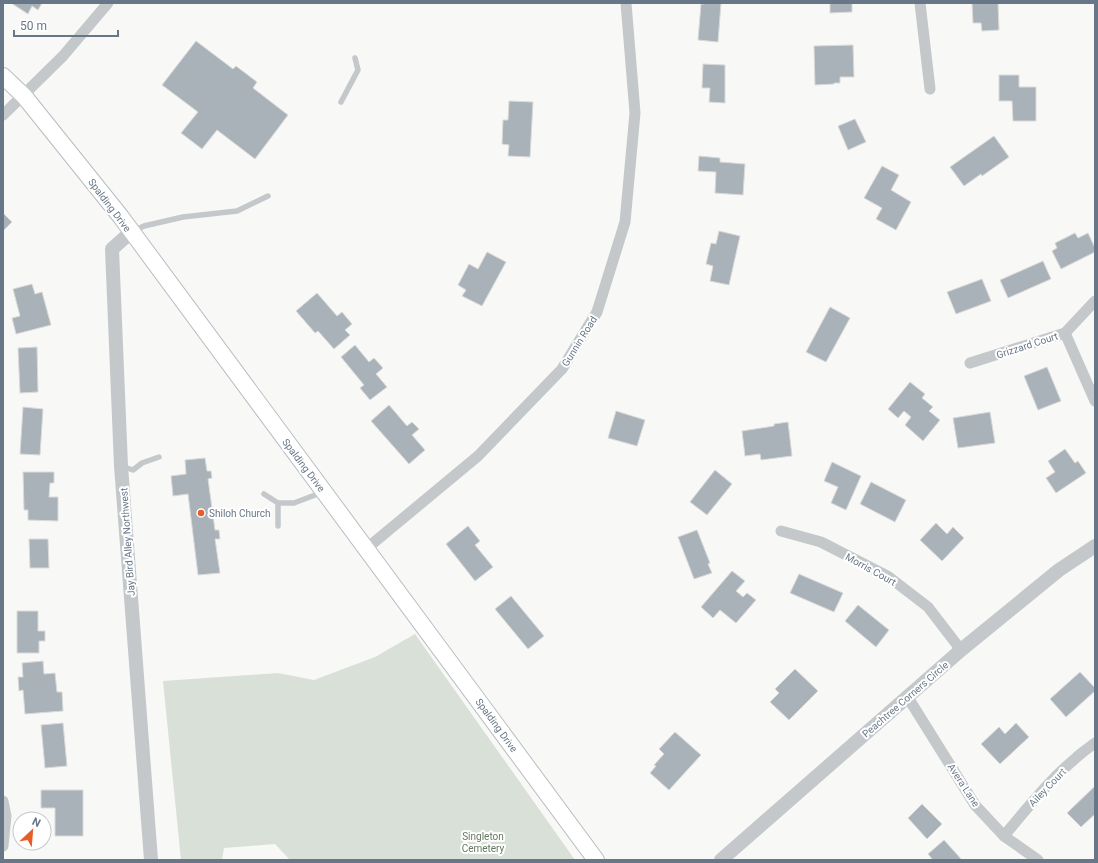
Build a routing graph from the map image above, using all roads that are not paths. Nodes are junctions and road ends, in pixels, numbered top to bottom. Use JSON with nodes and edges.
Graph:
{"nodes":[{"id":1,"x":108,"y":3,"type":"edge"},
{"id":2,"x":626,"y":3,"type":"edge"},
{"id":3,"x":920,"y":3,"type":"edge"},
{"id":4,"x":355,"y":58,"type":"dead end"},
{"id":5,"x":3,"y":76,"type":"edge"},
{"id":6,"x":930,"y":89,"type":"dead end"},
{"id":7,"x":24,"y":96,"type":"junction"},
{"id":8,"x":341,"y":102,"type":"dead end"},
{"id":9,"x":3,"y":115,"type":"edge"},
{"id":10,"x":268,"y":196,"type":"dead end"},
{"id":11,"x":131,"y":232,"type":"junction"},
{"id":12,"x":1095,"y":301,"type":"edge"},
{"id":13,"x":1065,"y":333,"type":"junction"},
{"id":14,"x":970,"y":363,"type":"dead end"},
{"id":15,"x":1095,"y":401,"type":"edge"},
{"id":16,"x":159,"y":458,"type":"dead end"},
{"id":17,"x":121,"y":466,"type":"junction"},
{"id":18,"x":324,"y":491,"type":"junction"},
{"id":19,"x":264,"y":494,"type":"dead end"},
{"id":20,"x":278,"y":503,"type":"junction"},
{"id":21,"x":278,"y":526,"type":"dead end"},
{"id":22,"x":780,"y":531,"type":"dead end"},
{"id":23,"x":1095,"y":546,"type":"edge"},
{"id":24,"x":366,"y":549,"type":"junction"},
{"id":25,"x":961,"y":650,"type":"junction"},
{"id":26,"x":907,"y":696,"type":"junction"},
{"id":27,"x":1095,"y":743,"type":"edge"},
{"id":28,"x":3,"y":801,"type":"edge"},
{"id":29,"x":1004,"y":836,"type":"junction"},
{"id":30,"x":3,"y":846,"type":"edge"},
{"id":31,"x":151,"y":860,"type":"edge"},
{"id":32,"x":596,"y":860,"type":"edge"},
{"id":33,"x":721,"y":860,"type":"edge"},
{"id":34,"x":1038,"y":860,"type":"edge"}],
"edges":[{"from":1,"to":7,"type":"street"},
{"from":2,"to":24,"type":"street","name":"Gunnin Road"},
{"from":3,"to":6,"type":"street"},
{"from":4,"to":8,"type":"lane"},
{"from":5,"to":7,"type":"main road","name":"Spalding Drive"},
{"from":7,"to":9,"type":"street"},
{"from":7,"to":11,"type":"main road","name":"Spalding Drive"},
{"from":10,"to":11,"type":"lane"},
{"from":11,"to":17,"type":"street","name":"Jay Bird Alley Northwest"},
{"from":11,"to":18,"type":"main road","name":"Spalding Drive"},
{"from":12,"to":13,"type":"street","name":"Grizzard Court"},
{"from":13,"to":14,"type":"street","name":"Grizzard Court"},
{"from":13,"to":15,"type":"street"},
{"from":16,"to":17,"type":"lane"},
{"from":17,"to":31,"type":"street","name":"Jay Bird Alley Northwest"},
{"from":18,"to":20,"type":"lane"},
{"from":18,"to":24,"type":"main road","name":"Spalding Drive"},
{"from":19,"to":20,"type":"lane"},
{"from":20,"to":21,"type":"lane"},
{"from":22,"to":25,"type":"street","name":"Morris Court"},
{"from":23,"to":25,"type":"street","name":"Peachtree Corners Circle"},
{"from":24,"to":32,"type":"main road","name":"Spalding Drive"},
{"from":25,"to":26,"type":"street","name":"Peachtree Corners Circle"},
{"from":26,"to":29,"type":"street","name":"Avera Lane"},
{"from":26,"to":33,"type":"street","name":"Peachtree Corners Circle"},
{"from":27,"to":29,"type":"street","name":"Ailey Court"},
{"from":28,"to":30,"type":"street"},
{"from":29,"to":34,"type":"street","name":"Avera Lane"}]}
